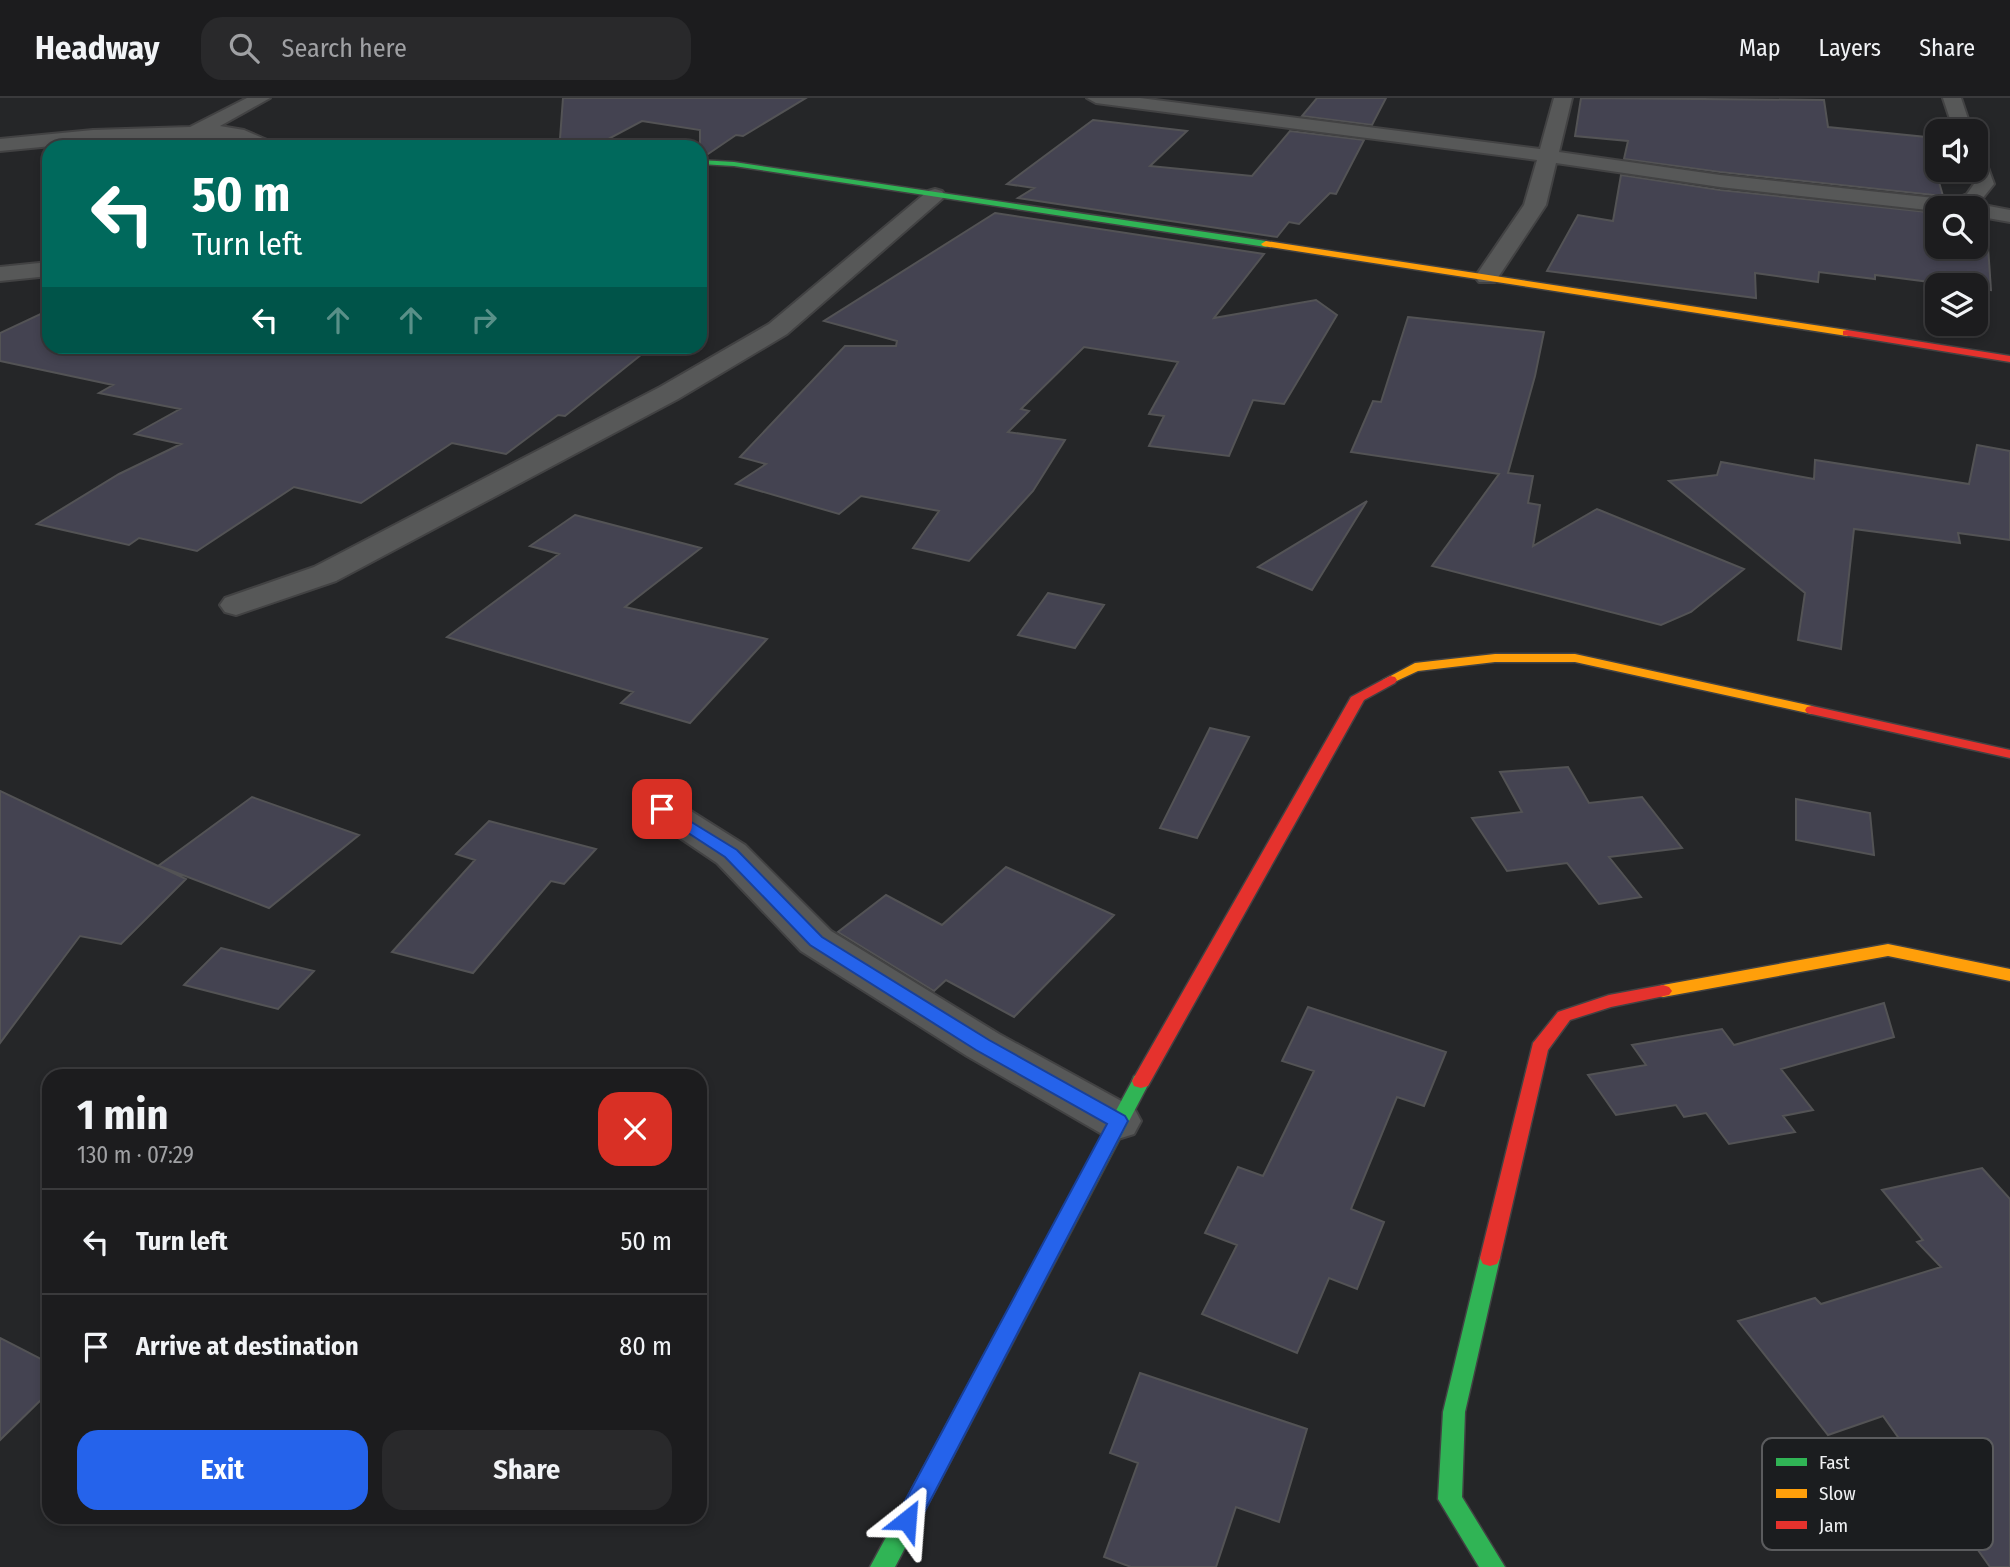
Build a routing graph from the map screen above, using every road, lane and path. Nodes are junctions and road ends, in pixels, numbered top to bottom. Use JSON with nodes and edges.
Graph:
{"nodes":[{"id":1,"x":261,"y":98,"type":"edge"},
{"id":2,"x":1096,"y":98,"type":"edge"},
{"id":3,"x":1563,"y":98,"type":"edge"},
{"id":4,"x":1952,"y":98,"type":"edge"},
{"id":5,"x":1959,"y":119,"type":"edge"},
{"id":6,"x":193,"y":133,"type":"junction"},
{"id":7,"x":52,"y":140,"type":"edge"},
{"id":8,"x":251,"y":140,"type":"edge"},
{"id":9,"x":42,"y":141,"type":"edge"},
{"id":10,"x":0,"y":145,"type":"edge"},
{"id":11,"x":1547,"y":156,"type":"junction"},
{"id":12,"x":707,"y":162,"type":"edge"},
{"id":13,"x":935,"y":195,"type":"junction"},
{"id":14,"x":1925,"y":203,"type":"edge"},
{"id":15,"x":1988,"y":212,"type":"edge"},
{"id":16,"x":2010,"y":216,"type":"edge"},
{"id":17,"x":42,"y":270,"type":"edge"},
{"id":18,"x":0,"y":274,"type":"edge"},
{"id":19,"x":1487,"y":276,"type":"junction"},
{"id":20,"x":2010,"y":359,"type":"edge"},
{"id":21,"x":236,"y":605,"type":"dead end"},
{"id":22,"x":2010,"y":754,"type":"edge"},
{"id":23,"x":662,"y":809,"type":"dead end"},
{"id":24,"x":2008,"y":976,"type":"edge"},
{"id":25,"x":1118,"y":1121,"type":"junction"},
{"id":26,"x":883,"y":1567,"type":"edge"},
{"id":27,"x":1493,"y":1567,"type":"edge"}],
"edges":[{"from":1,"to":6,"type":"street"},
{"from":2,"to":11,"type":"street"},
{"from":3,"to":11,"type":"street"},
{"from":4,"to":5,"type":"street"},
{"from":6,"to":7,"type":"street"},
{"from":6,"to":8,"type":"street"},
{"from":9,"to":10,"type":"street"},
{"from":11,"to":14,"type":"street"},
{"from":11,"to":19,"type":"street"},
{"from":12,"to":13,"type":"street"},
{"from":13,"to":19,"type":"street"},
{"from":13,"to":21,"type":"street"},
{"from":15,"to":16,"type":"street"},
{"from":17,"to":18,"type":"street"},
{"from":19,"to":20,"type":"street"},
{"from":22,"to":25,"type":"street"},
{"from":23,"to":25,"type":"street"},
{"from":24,"to":27,"type":"street"},
{"from":25,"to":26,"type":"street"}]}
